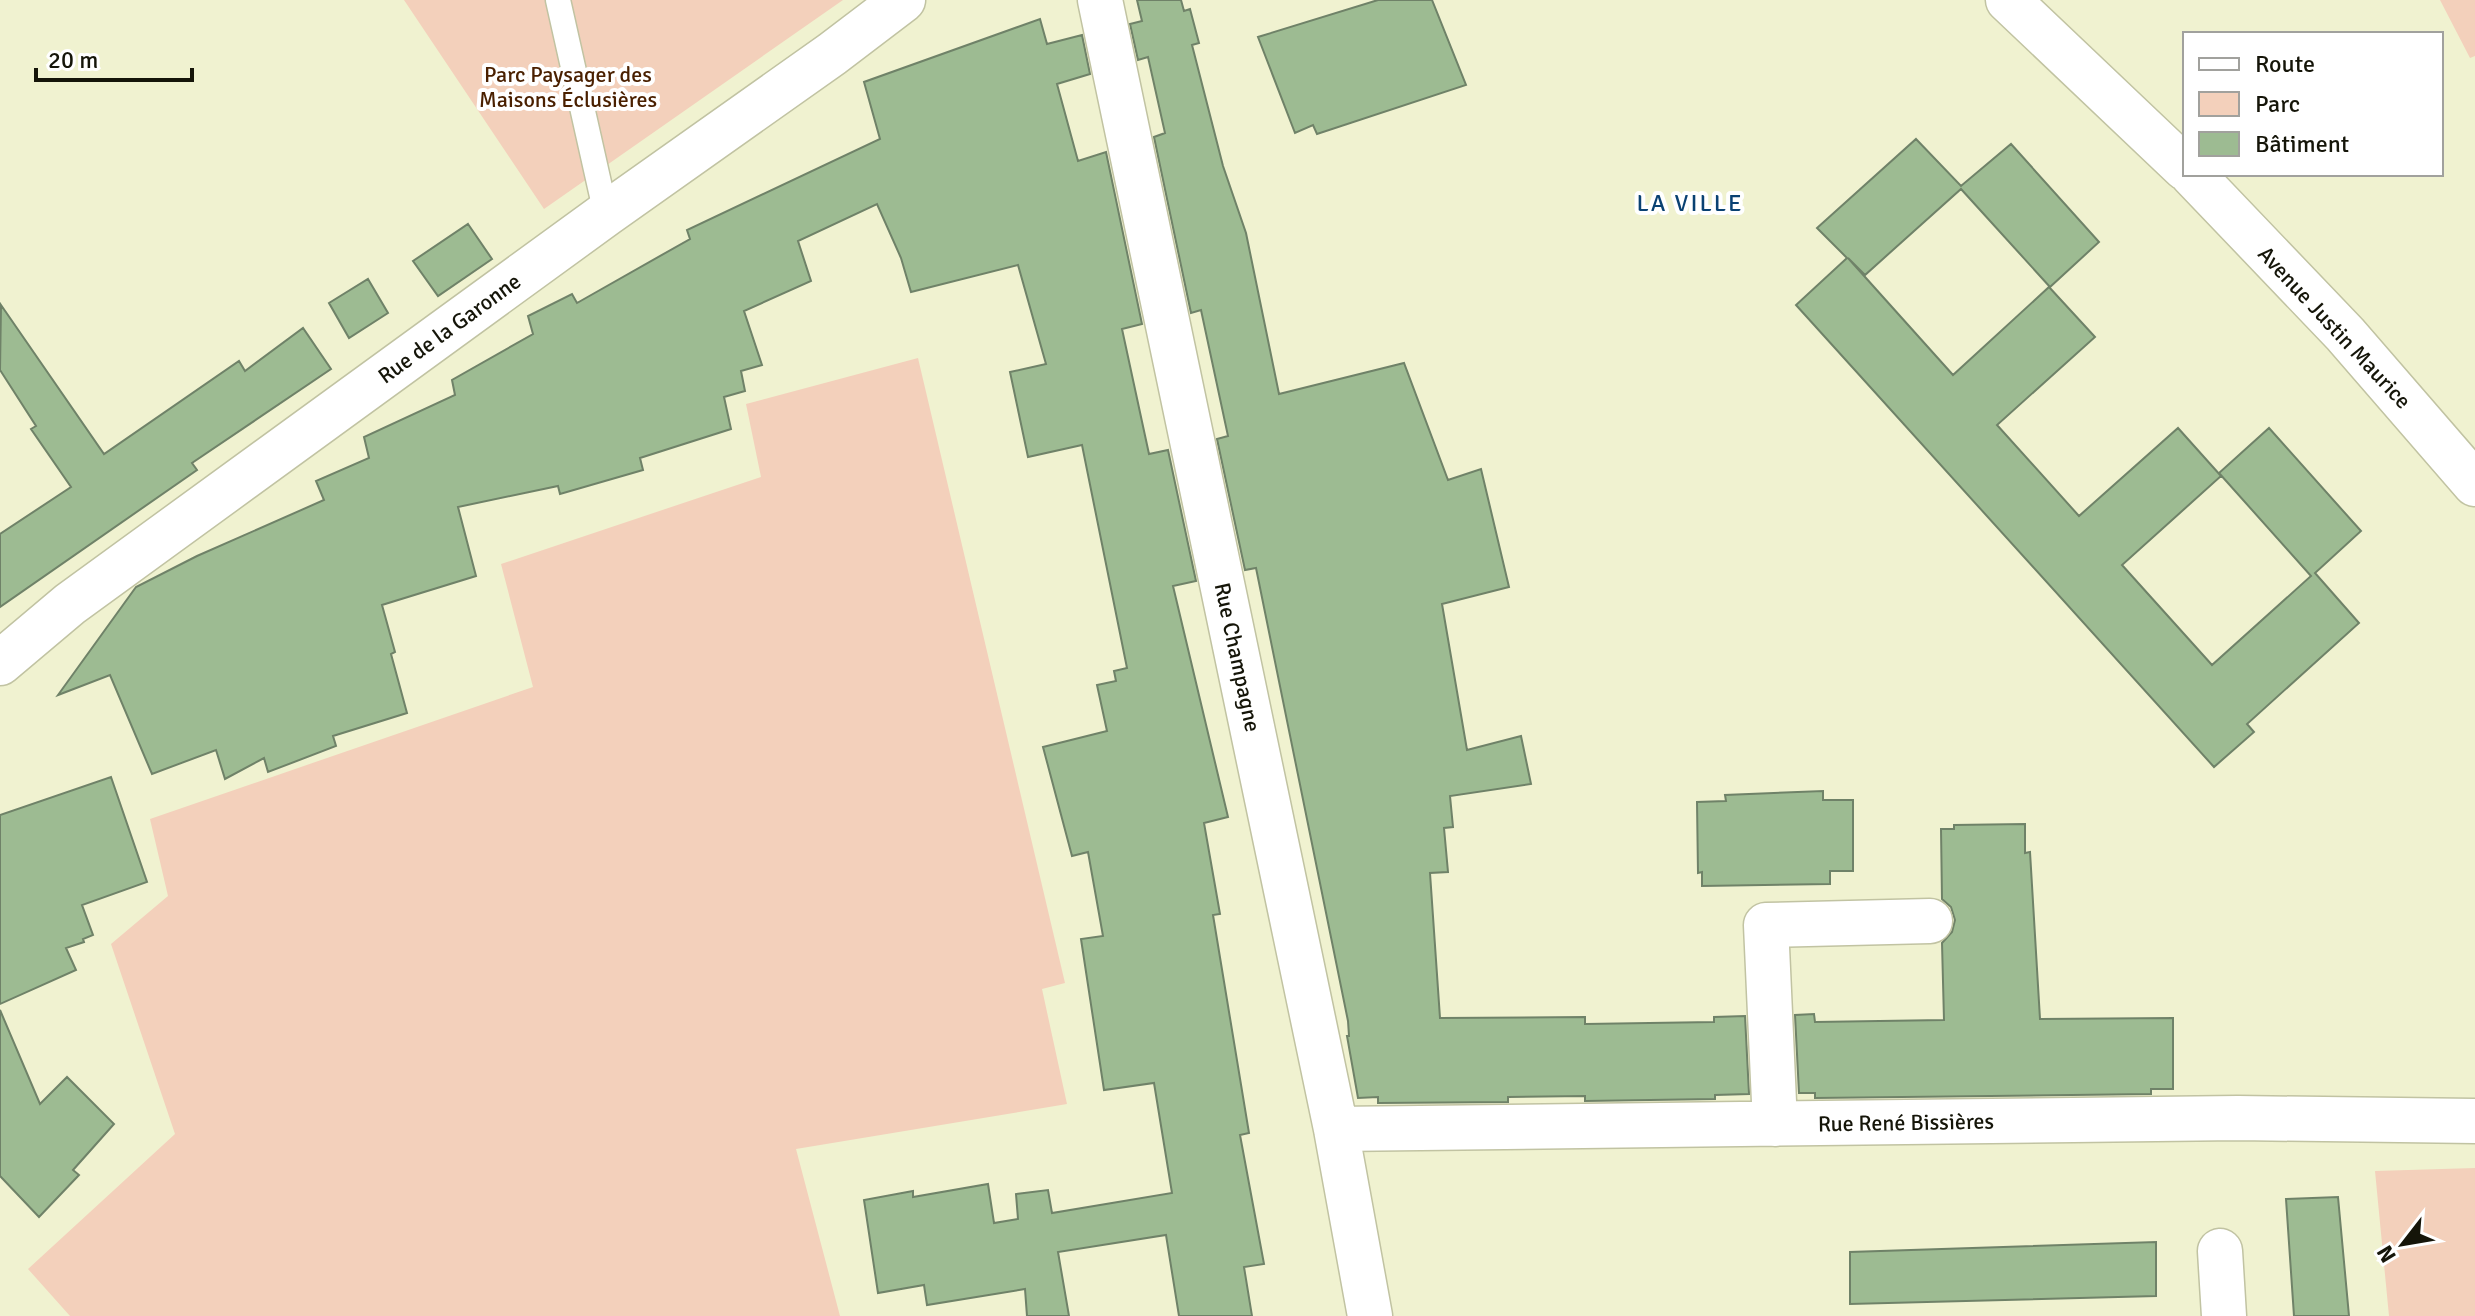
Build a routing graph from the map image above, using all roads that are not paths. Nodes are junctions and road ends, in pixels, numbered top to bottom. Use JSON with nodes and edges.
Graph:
{"nodes":[{"id":1,"x":558,"y":0,"type":"edge"},
{"id":2,"x":903,"y":0,"type":"edge"},
{"id":3,"x":1100,"y":0,"type":"edge"},
{"id":4,"x":2008,"y":0,"type":"edge"},
{"id":5,"x":2183,"y":166,"type":"edge"},
{"id":6,"x":2194,"y":176,"type":"edge"},
{"id":7,"x":606,"y":214,"type":"junction"},
{"id":8,"x":2475,"y":484,"type":"edge"},
{"id":9,"x":0,"y":663,"type":"edge"},
{"id":10,"x":1930,"y":921,"type":"dead end"},
{"id":11,"x":2475,"y":1121,"type":"edge"},
{"id":12,"x":1775,"y":1124,"type":"junction"},
{"id":13,"x":1336,"y":1129,"type":"junction"},
{"id":14,"x":2220,"y":1251,"type":"dead end"},
{"id":15,"x":1370,"y":1316,"type":"edge"},
{"id":16,"x":2224,"y":1316,"type":"edge"}],
"edges":[{"from":1,"to":7,"type":"lane"},
{"from":2,"to":7,"type":"street","name":"Rue de la Garonne"},
{"from":3,"to":13,"type":"street","name":"Rue Champagne"},
{"from":4,"to":5,"type":"street"},
{"from":6,"to":8,"type":"street","name":"Avenue Justin Maurice"},
{"from":7,"to":9,"type":"street","name":"Rue de la Garonne"},
{"from":10,"to":12,"type":"street"},
{"from":11,"to":12,"type":"street","name":"Rue René Bissières"},
{"from":12,"to":13,"type":"street","name":"Rue René Bissières"},
{"from":13,"to":15,"type":"street","name":"Rue Champagne"},
{"from":14,"to":16,"type":"street"}]}
